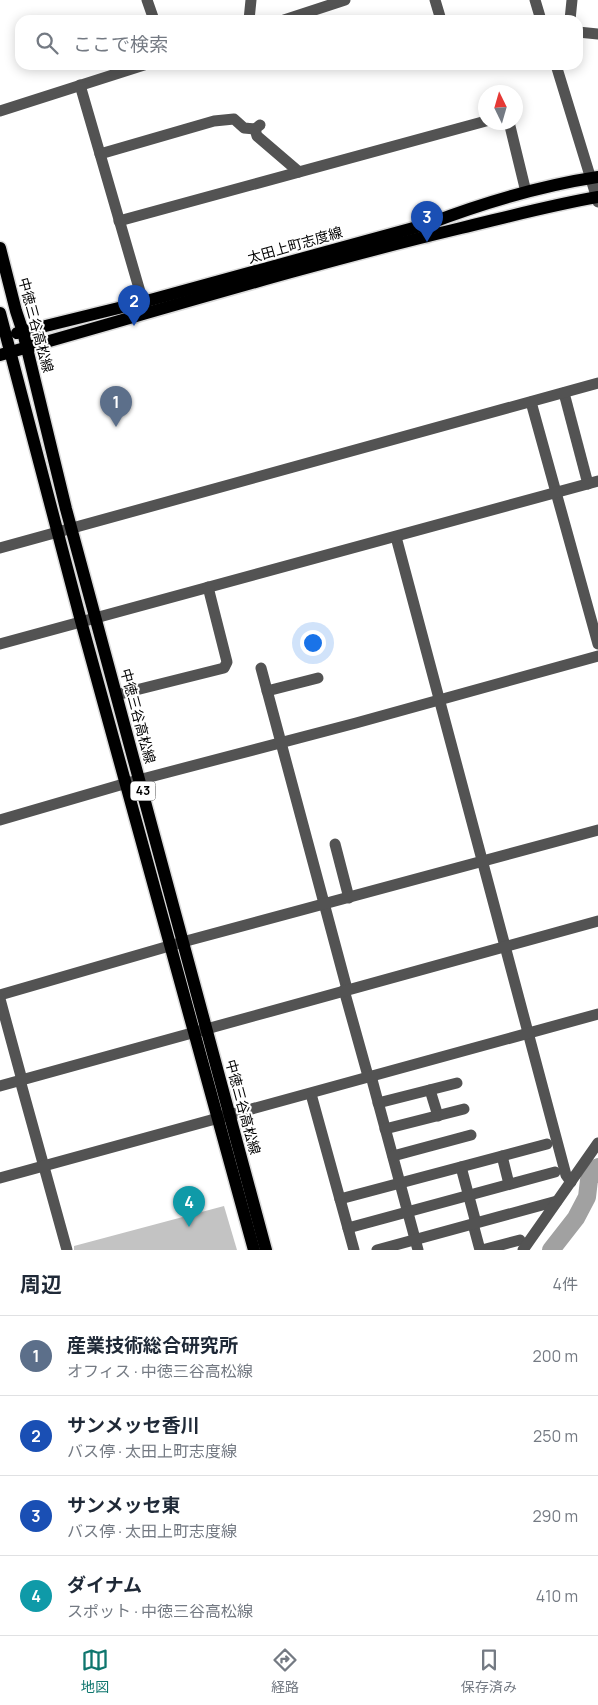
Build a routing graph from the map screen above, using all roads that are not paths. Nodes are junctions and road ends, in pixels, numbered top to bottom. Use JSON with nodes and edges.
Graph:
{"nodes":[{"id":1,"x":147,"y":0,"type":"edge"},
{"id":2,"x":251,"y":0,"type":"edge"},
{"id":3,"x":346,"y":0,"type":"edge"},
{"id":4,"x":435,"y":0,"type":"edge"},
{"id":5,"x":535,"y":0,"type":"edge"},
{"id":6,"x":572,"y":0,"type":"edge"},
{"id":7,"x":152,"y":15,"type":"edge"},
{"id":8,"x":250,"y":15,"type":"edge"},
{"id":9,"x":300,"y":15,"type":"edge"},
{"id":10,"x":440,"y":15,"type":"edge"},
{"id":11,"x":540,"y":15,"type":"edge"},
{"id":12,"x":570,"y":15,"type":"edge"},
{"id":13,"x":583,"y":32,"type":"edge"},
{"id":14,"x":598,"y":34,"type":"edge"},
{"id":15,"x":129,"y":70,"type":"edge"},
{"id":16,"x":558,"y":70,"type":"edge"},
{"id":17,"x":80,"y":86,"type":"junction"},
{"id":18,"x":0,"y":111,"type":"edge"},
{"id":19,"x":478,"y":123,"type":"edge"},
{"id":20,"x":511,"y":130,"type":"edge"},
{"id":21,"x":100,"y":154,"type":"junction"},
{"id":22,"x":298,"y":172,"type":"junction"},
{"id":23,"x":594,"y":178,"type":"edge"},
{"id":24,"x":526,"y":192,"type":"junction"},
{"id":25,"x":598,"y":199,"type":"edge"},
{"id":26,"x":119,"y":221,"type":"junction"},
{"id":27,"x":0,"y":248,"type":"edge"},
{"id":28,"x":143,"y":302,"type":"junction"},
{"id":29,"x":0,"y":313,"type":"edge"},
{"id":30,"x":23,"y":332,"type":"junction"},
{"id":31,"x":3,"y":337,"type":"edge"},
{"id":32,"x":26,"y":348,"type":"junction"},
{"id":33,"x":5,"y":353,"type":"edge"},
{"id":34,"x":598,"y":383,"type":"edge"},
{"id":35,"x":564,"y":393,"type":"junction"},
{"id":36,"x":531,"y":402,"type":"junction"},
{"id":37,"x":593,"y":483,"type":"edge"},
{"id":38,"x":555,"y":493,"type":"junction"},
{"id":39,"x":72,"y":529,"type":"junction"},
{"id":40,"x":57,"y":533,"type":"junction"},
{"id":41,"x":396,"y":537,"type":"junction"},
{"id":42,"x":0,"y":548,"type":"edge"},
{"id":43,"x":208,"y":587,"type":"junction"},
{"id":44,"x":96,"y":617,"type":"junction"},
{"id":45,"x":81,"y":621,"type":"junction"},
{"id":46,"x":0,"y":644,"type":"edge"},
{"id":47,"x":598,"y":644,"type":"edge"},
{"id":48,"x":598,"y":656,"type":"edge"},
{"id":49,"x":261,"y":668,"type":"dead end"},
{"id":50,"x":318,"y":678,"type":"dead end"},
{"id":51,"x":267,"y":691,"type":"junction"},
{"id":52,"x":116,"y":695,"type":"junction"},
{"id":53,"x":439,"y":699,"type":"junction"},
{"id":54,"x":280,"y":744,"type":"junction"},
{"id":55,"x":140,"y":780,"type":"junction"},
{"id":56,"x":127,"y":783,"type":"junction"},
{"id":57,"x":0,"y":820,"type":"edge"},
{"id":58,"x":598,"y":830,"type":"edge"},
{"id":59,"x":334,"y":844,"type":"dead end"},
{"id":60,"x":483,"y":862,"type":"junction"},
{"id":61,"x":349,"y":898,"type":"junction"},
{"id":62,"x":324,"y":904,"type":"junction"},
{"id":63,"x":598,"y":921,"type":"edge"},
{"id":64,"x":177,"y":944,"type":"junction"},
{"id":65,"x":505,"y":945,"type":"junction"},
{"id":66,"x":346,"y":990,"type":"junction"},
{"id":67,"x":0,"y":995,"type":"edge"},
{"id":68,"x":0,"y":999,"type":"edge"},
{"id":69,"x":598,"y":1014,"type":"edge"},
{"id":70,"x":200,"y":1030,"type":"junction"},
{"id":71,"x":530,"y":1033,"type":"junction"},
{"id":72,"x":369,"y":1076,"type":"junction"},
{"id":73,"x":21,"y":1080,"type":"junction"},
{"id":74,"x":457,"y":1083,"type":"dead end"},
{"id":75,"x":0,"y":1086,"type":"edge"},
{"id":76,"x":430,"y":1090,"type":"junction"},
{"id":77,"x":311,"y":1094,"type":"junction"},
{"id":78,"x":378,"y":1103,"type":"junction"},
{"id":79,"x":464,"y":1109,"type":"dead end"},
{"id":80,"x":224,"y":1116,"type":"junction"},
{"id":81,"x":438,"y":1116,"type":"junction"},
{"id":82,"x":385,"y":1129,"type":"junction"},
{"id":83,"x":470,"y":1134,"type":"dead end"},
{"id":84,"x":598,"y":1143,"type":"edge"},
{"id":85,"x":547,"y":1144,"type":"dead end"},
{"id":86,"x":392,"y":1156,"type":"junction"},
{"id":87,"x":502,"y":1156,"type":"junction"},
{"id":88,"x":44,"y":1166,"type":"junction"},
{"id":89,"x":461,"y":1167,"type":"junction"},
{"id":90,"x":555,"y":1172,"type":"dead end"},
{"id":91,"x":0,"y":1178,"type":"edge"},
{"id":92,"x":571,"y":1182,"type":"junction"},
{"id":93,"x":400,"y":1184,"type":"junction"},
{"id":94,"x":509,"y":1184,"type":"junction"},
{"id":95,"x":468,"y":1196,"type":"junction"},
{"id":96,"x":340,"y":1199,"type":"junction"},
{"id":97,"x":557,"y":1201,"type":"junction"},
{"id":98,"x":408,"y":1212,"type":"junction"},
{"id":99,"x":475,"y":1224,"type":"junction"},
{"id":100,"x":348,"y":1228,"type":"junction"},
{"id":101,"x":417,"y":1245,"type":"edge"},
{"id":102,"x":522,"y":1245,"type":"edge"},
{"id":103,"x":68,"y":1250,"type":"edge"},
{"id":104,"x":254,"y":1250,"type":"edge"},
{"id":105,"x":266,"y":1250,"type":"edge"},
{"id":106,"x":354,"y":1250,"type":"edge"},
{"id":107,"x":377,"y":1250,"type":"edge"},
{"id":108,"x":481,"y":1250,"type":"edge"}],
"edges":[{"from":1,"to":7,"type":"street"},
{"from":2,"to":8,"type":"street"},
{"from":3,"to":9,"type":"street"},
{"from":4,"to":10,"type":"street"},
{"from":5,"to":11,"type":"street"},
{"from":6,"to":12,"type":"street"},
{"from":13,"to":14,"type":"street"},
{"from":15,"to":17,"type":"street"},
{"from":16,"to":23,"type":"street"},
{"from":17,"to":18,"type":"street"},
{"from":17,"to":21,"type":"street"},
{"from":19,"to":22,"type":"street"},
{"from":20,"to":24,"type":"street"},
{"from":21,"to":22,"type":"street"},
{"from":21,"to":26,"type":"street"},
{"from":22,"to":26,"type":"street"},
{"from":23,"to":24,"type":"main road","name":"太田上町志度線"},
{"from":23,"to":25,"type":"street"},
{"from":24,"to":28,"type":"main road","name":"太田上町志度線"},
{"from":25,"to":32,"type":"main road","name":"太田上町志度線"},
{"from":26,"to":28,"type":"street"},
{"from":27,"to":30,"type":"main road","name":"中徳三谷高松線","number":"43"},
{"from":28,"to":30,"type":"main road","name":"太田上町志度線"},
{"from":29,"to":31,"type":"main road","name":"中徳三谷高松線","number":"43"},
{"from":30,"to":31,"type":"main road","name":"太田上町志度線"},
{"from":30,"to":32,"type":"main road","name":"中徳三谷高松線","number":"43"},
{"from":31,"to":33,"type":"main road","name":"中徳三谷高松線","number":"43"},
{"from":32,"to":33,"type":"main road","name":"太田上町志度線"},
{"from":32,"to":39,"type":"main road","name":"中徳三谷高松線","number":"43"},
{"from":33,"to":40,"type":"main road","name":"中徳三谷高松線","number":"43"},
{"from":34,"to":35,"type":"street"},
{"from":35,"to":36,"type":"street"},
{"from":35,"to":37,"type":"street"},
{"from":36,"to":38,"type":"street"},
{"from":36,"to":39,"type":"street"},
{"from":37,"to":38,"type":"street"},
{"from":38,"to":41,"type":"street"},
{"from":38,"to":47,"type":"street"},
{"from":39,"to":40,"type":"street"},
{"from":39,"to":44,"type":"main road","name":"中徳三谷高松線","number":"43"},
{"from":40,"to":42,"type":"street"},
{"from":40,"to":45,"type":"main road","name":"中徳三谷高松線","number":"43"},
{"from":41,"to":43,"type":"street"},
{"from":41,"to":53,"type":"street"},
{"from":43,"to":44,"type":"street"},
{"from":43,"to":52,"type":"street"},
{"from":44,"to":45,"type":"street"},
{"from":44,"to":52,"type":"main road","name":"中徳三谷高松線","number":"43"},
{"from":45,"to":46,"type":"street"},
{"from":45,"to":56,"type":"main road","name":"中徳三谷高松線","number":"43"},
{"from":48,"to":53,"type":"street"},
{"from":49,"to":51,"type":"street"},
{"from":50,"to":51,"type":"street"},
{"from":51,"to":54,"type":"street"},
{"from":52,"to":55,"type":"main road","name":"中徳三谷高松線","number":"43"},
{"from":53,"to":54,"type":"street"},
{"from":53,"to":60,"type":"street"},
{"from":54,"to":55,"type":"street"},
{"from":54,"to":62,"type":"street"},
{"from":55,"to":56,"type":"street"},
{"from":55,"to":64,"type":"main road","name":"中徳三谷高松線","number":"43"},
{"from":56,"to":57,"type":"street"},
{"from":56,"to":64,"type":"main road","name":"中徳三谷高松線","number":"43"},
{"from":58,"to":60,"type":"street"},
{"from":59,"to":61,"type":"street"},
{"from":60,"to":61,"type":"street"},
{"from":60,"to":65,"type":"street"},
{"from":61,"to":62,"type":"street"},
{"from":62,"to":64,"type":"street"},
{"from":62,"to":66,"type":"street"},
{"from":63,"to":65,"type":"street"},
{"from":64,"to":67,"type":"street"},
{"from":64,"to":70,"type":"main road","name":"中徳三谷高松線","number":"43"},
{"from":65,"to":66,"type":"street"},
{"from":65,"to":71,"type":"street"},
{"from":66,"to":70,"type":"street"},
{"from":66,"to":72,"type":"street"},
{"from":68,"to":73,"type":"street"},
{"from":69,"to":71,"type":"street"},
{"from":70,"to":73,"type":"street"},
{"from":70,"to":80,"type":"main road","name":"中徳三谷高松線","number":"43"},
{"from":71,"to":72,"type":"street"},
{"from":71,"to":92,"type":"street"},
{"from":72,"to":77,"type":"street"},
{"from":72,"to":78,"type":"street"},
{"from":73,"to":75,"type":"street"},
{"from":73,"to":88,"type":"street"},
{"from":74,"to":76,"type":"street"},
{"from":76,"to":78,"type":"street"},
{"from":76,"to":81,"type":"street"},
{"from":77,"to":80,"type":"street"},
{"from":77,"to":96,"type":"street"},
{"from":78,"to":82,"type":"street"},
{"from":79,"to":81,"type":"street"},
{"from":80,"to":88,"type":"street"},
{"from":80,"to":104,"type":"main road","name":"中徳三谷高松線","number":"43"},
{"from":80,"to":105,"type":"main road","name":"中徳三谷高松線","number":"43"},
{"from":81,"to":82,"type":"street"},
{"from":82,"to":86,"type":"street"},
{"from":83,"to":86,"type":"street"},
{"from":84,"to":92,"type":"street"},
{"from":85,"to":87,"type":"street"},
{"from":86,"to":93,"type":"street"},
{"from":87,"to":89,"type":"street"},
{"from":87,"to":94,"type":"street"},
{"from":88,"to":91,"type":"street"},
{"from":88,"to":103,"type":"street"},
{"from":89,"to":93,"type":"street"},
{"from":89,"to":95,"type":"street"},
{"from":90,"to":94,"type":"street"},
{"from":92,"to":97,"type":"street"},
{"from":93,"to":96,"type":"street"},
{"from":93,"to":98,"type":"street"},
{"from":94,"to":95,"type":"street"},
{"from":95,"to":98,"type":"street"},
{"from":95,"to":99,"type":"street"},
{"from":96,"to":100,"type":"street"},
{"from":97,"to":99,"type":"street"},
{"from":97,"to":102,"type":"street"},
{"from":98,"to":100,"type":"street"},
{"from":98,"to":101,"type":"street"},
{"from":99,"to":101,"type":"street"},
{"from":99,"to":108,"type":"street"},
{"from":100,"to":106,"type":"street"},
{"from":101,"to":107,"type":"street"},
{"from":102,"to":108,"type":"street"}]}
